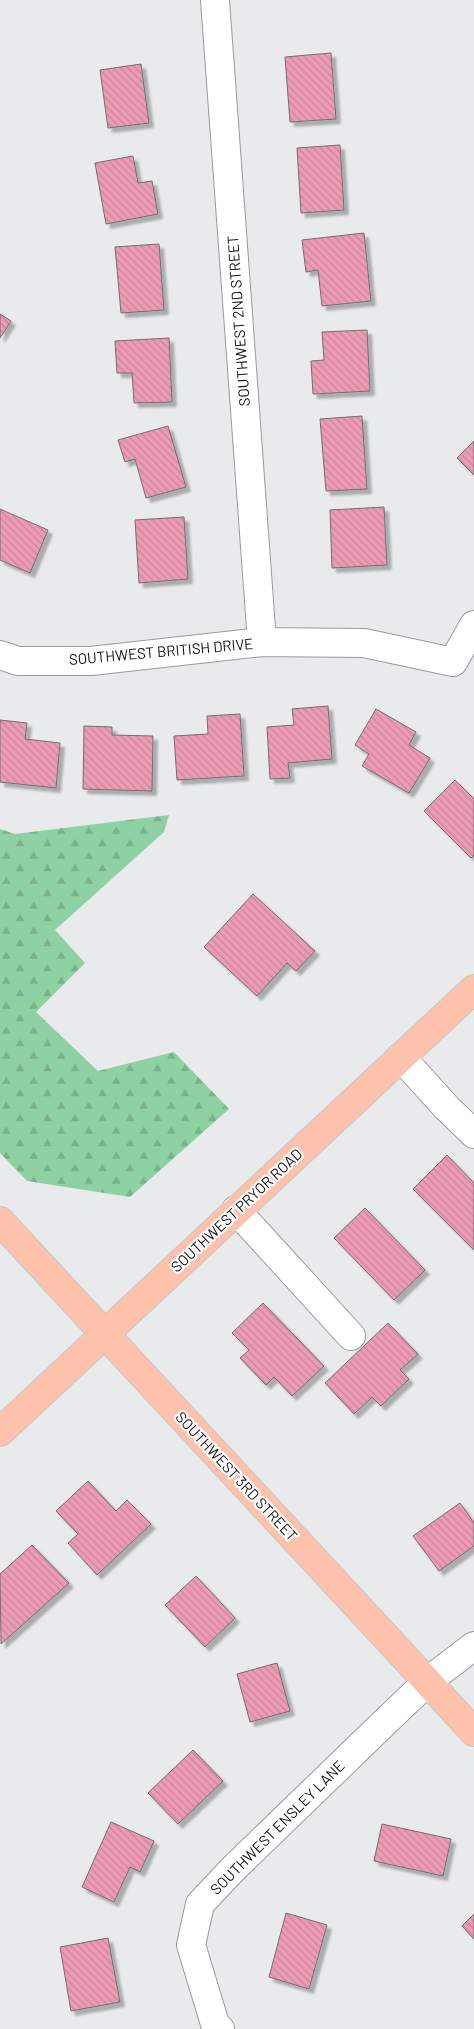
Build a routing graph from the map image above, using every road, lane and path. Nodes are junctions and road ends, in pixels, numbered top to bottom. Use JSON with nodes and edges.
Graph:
{"nodes":[{"id":1,"x":215,"y":0,"type":"edge"},
{"id":2,"x":474,"y":625,"type":"edge"},
{"id":3,"x":262,"y":642,"type":"junction"},
{"id":4,"x":0,"y":655,"type":"edge"},
{"id":5,"x":464,"y":668,"type":"edge"},
{"id":6,"x":474,"y":989,"type":"edge"},
{"id":7,"x":401,"y":1057,"type":"junction"},
{"id":8,"x":474,"y":1134,"type":"edge"},
{"id":9,"x":236,"y":1210,"type":"junction"},
{"id":10,"x":0,"y":1221,"type":"edge"},
{"id":11,"x":104,"y":1333,"type":"junction"},
{"id":12,"x":351,"y":1336,"type":"dead end"},
{"id":13,"x":0,"y":1432,"type":"edge"},
{"id":14,"x":474,"y":1646,"type":"edge"},
{"id":15,"x":428,"y":1681,"type":"junction"},
{"id":16,"x":474,"y":1732,"type":"edge"},
{"id":17,"x":220,"y":2029,"type":"edge"}],
"edges":[{"from":1,"to":3,"type":"street","name":"SOUTHWEST 2ND STREET"},
{"from":2,"to":5,"type":"street"},
{"from":3,"to":4,"type":"street","name":"SOUTHWEST BRITISH DRIVE"},
{"from":3,"to":5,"type":"street","name":"SOUTHWEST BRITISH DRIVE"},
{"from":6,"to":7,"type":"main road","name":"SOUTHWEST PRYOR ROAD"},
{"from":7,"to":8,"type":"street"},
{"from":7,"to":9,"type":"main road","name":"SOUTHWEST PRYOR ROAD"},
{"from":9,"to":11,"type":"main road","name":"SOUTHWEST PRYOR ROAD"},
{"from":9,"to":12,"type":"street"},
{"from":10,"to":11,"type":"main road","name":"SOUTHWEST 3RD STREET"},
{"from":11,"to":13,"type":"main road","name":"SOUTHWEST PRYOR ROAD"},
{"from":11,"to":15,"type":"main road","name":"SOUTHWEST 3RD STREET"},
{"from":14,"to":15,"type":"street"},
{"from":15,"to":16,"type":"main road","name":"SOUTHWEST 3RD STREET"},
{"from":15,"to":17,"type":"street","name":"SOUTHWEST ENSLEY LANE"}]}
